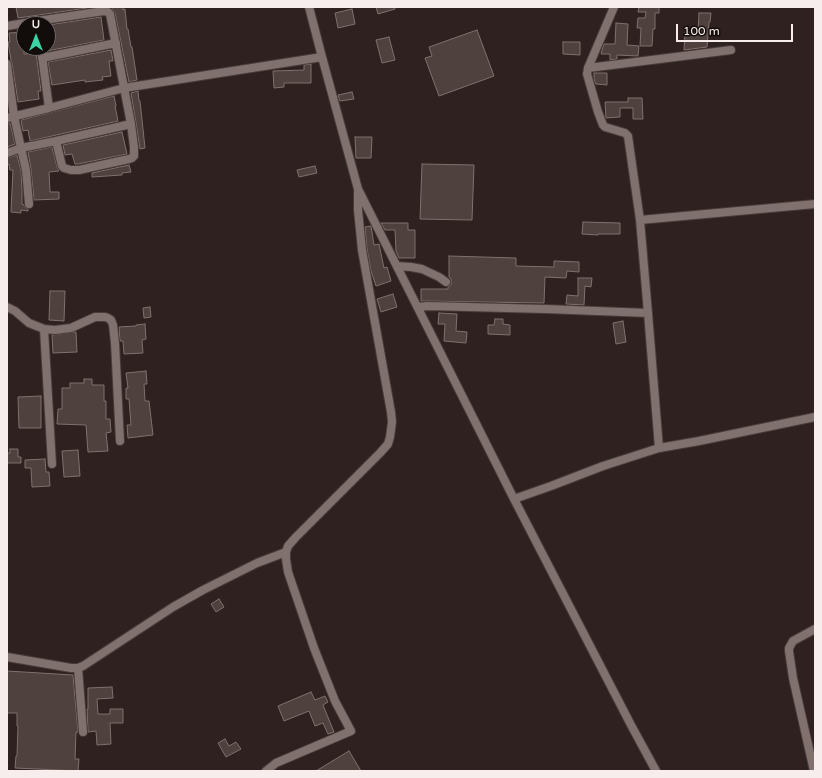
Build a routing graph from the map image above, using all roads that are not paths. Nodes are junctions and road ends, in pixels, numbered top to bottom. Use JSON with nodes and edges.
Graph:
{"nodes":[{"id":1,"x":309,"y":7,"type":"edge"},
{"id":2,"x":614,"y":7,"type":"edge"},
{"id":3,"x":56,"y":19,"type":"edge"},
{"id":4,"x":116,"y":43,"type":"junction"},
{"id":5,"x":731,"y":50,"type":"dead end"},
{"id":6,"x":322,"y":57,"type":"junction"},
{"id":7,"x":42,"y":58,"type":"joint"},
{"id":8,"x":7,"y":64,"type":"edge"},
{"id":9,"x":588,"y":68,"type":"junction"},
{"id":10,"x":124,"y":88,"type":"junction"},
{"id":11,"x":49,"y":108,"type":"junction"},
{"id":12,"x":11,"y":117,"type":"edge"},
{"id":13,"x":131,"y":124,"type":"junction"},
{"id":14,"x":56,"y":141,"type":"junction"},
{"id":15,"x":21,"y":148,"type":"junction"},
{"id":16,"x":7,"y":153,"type":"edge"},
{"id":17,"x":358,"y":189,"type":"junction"},
{"id":18,"x":29,"y":204,"type":"dead end"},
{"id":19,"x":815,"y":204,"type":"edge"},
{"id":20,"x":640,"y":220,"type":"junction"},
{"id":21,"x":397,"y":266,"type":"junction"},
{"id":22,"x":446,"y":282,"type":"dead end"},
{"id":23,"x":7,"y":307,"type":"edge"},
{"id":24,"x":418,"y":307,"type":"junction"},
{"id":25,"x":648,"y":313,"type":"junction"},
{"id":26,"x":44,"y":329,"type":"junction"},
{"id":27,"x":815,"y":417,"type":"edge"},
{"id":28,"x":120,"y":441,"type":"dead end"},
{"id":29,"x":659,"y":448,"type":"junction"},
{"id":30,"x":52,"y":464,"type":"dead end"},
{"id":31,"x":514,"y":499,"type":"junction"},
{"id":32,"x":286,"y":552,"type":"junction"},
{"id":33,"x":815,"y":629,"type":"edge"},
{"id":34,"x":7,"y":658,"type":"edge"},
{"id":35,"x":78,"y":668,"type":"junction"},
{"id":36,"x":83,"y":732,"type":"dead end"},
{"id":37,"x":266,"y":771,"type":"edge"},
{"id":38,"x":656,"y":771,"type":"edge"},
{"id":39,"x":814,"y":771,"type":"edge"}],
"edges":[{"from":1,"to":6,"type":"street"},
{"from":2,"to":9,"type":"street"},
{"from":3,"to":4,"type":"street"},
{"from":4,"to":7,"type":"street"},
{"from":4,"to":10,"type":"street"},
{"from":5,"to":9,"type":"street"},
{"from":6,"to":10,"type":"street"},
{"from":6,"to":17,"type":"street"},
{"from":7,"to":11,"type":"street"},
{"from":8,"to":12,"type":"street"},
{"from":9,"to":20,"type":"street"},
{"from":10,"to":11,"type":"street"},
{"from":10,"to":13,"type":"street"},
{"from":11,"to":12,"type":"street"},
{"from":12,"to":15,"type":"street"},
{"from":13,"to":14,"type":"street"},
{"from":13,"to":14,"type":"street"},
{"from":14,"to":15,"type":"street"},
{"from":15,"to":16,"type":"street"},
{"from":15,"to":18,"type":"street"},
{"from":17,"to":21,"type":"street"},
{"from":17,"to":32,"type":"street"},
{"from":19,"to":20,"type":"street"},
{"from":20,"to":25,"type":"street"},
{"from":21,"to":22,"type":"street"},
{"from":21,"to":24,"type":"street"},
{"from":23,"to":26,"type":"street"},
{"from":24,"to":25,"type":"street"},
{"from":24,"to":31,"type":"street"},
{"from":25,"to":29,"type":"street"},
{"from":26,"to":28,"type":"street"},
{"from":26,"to":30,"type":"street"},
{"from":27,"to":29,"type":"street"},
{"from":29,"to":31,"type":"street"},
{"from":31,"to":38,"type":"street"},
{"from":32,"to":35,"type":"street"},
{"from":32,"to":37,"type":"street"},
{"from":33,"to":39,"type":"street"},
{"from":34,"to":35,"type":"street"},
{"from":35,"to":36,"type":"street"}]}
